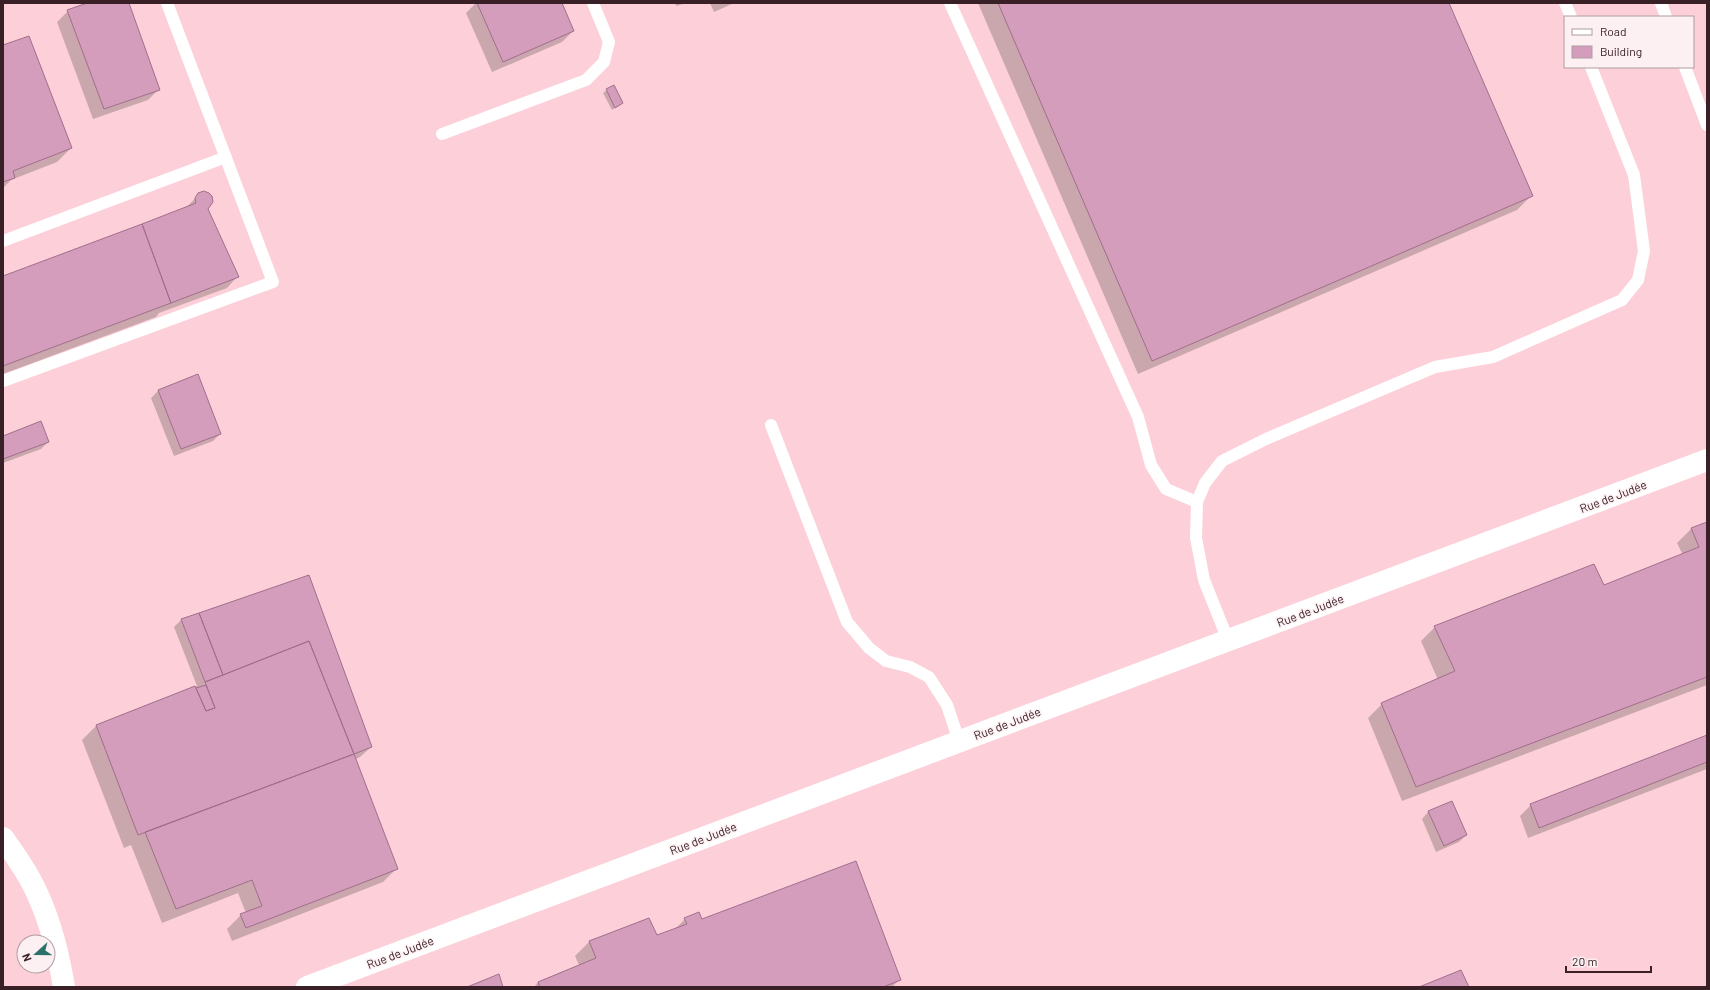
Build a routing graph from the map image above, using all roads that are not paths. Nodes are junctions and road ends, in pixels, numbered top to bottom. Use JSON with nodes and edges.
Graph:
{"nodes":[{"id":1,"x":167,"y":3,"type":"edge"},
{"id":2,"x":593,"y":3,"type":"edge"},
{"id":3,"x":950,"y":3,"type":"edge"},
{"id":4,"x":1565,"y":3,"type":"edge"},
{"id":5,"x":1661,"y":3,"type":"edge"},
{"id":6,"x":1571,"y":16,"type":"edge"},
{"id":7,"x":1666,"y":16,"type":"edge"},
{"id":8,"x":1591,"y":68,"type":"edge"},
{"id":9,"x":1685,"y":68,"type":"edge"},
{"id":10,"x":1707,"y":125,"type":"edge"},
{"id":11,"x":442,"y":134,"type":"dead end"},
{"id":12,"x":226,"y":157,"type":"junction"},
{"id":13,"x":3,"y":242,"type":"edge"},
{"id":14,"x":3,"y":381,"type":"edge"},
{"id":15,"x":771,"y":425,"type":"dead end"},
{"id":16,"x":1707,"y":460,"type":"edge"},
{"id":17,"x":1197,"y":502,"type":"junction"},
{"id":18,"x":1228,"y":640,"type":"junction"},
{"id":19,"x":959,"y":741,"type":"junction"},
{"id":20,"x":3,"y":838,"type":"edge"},
{"id":21,"x":46,"y":919,"type":"junction"},
{"id":22,"x":52,"y":987,"type":"edge"},
{"id":23,"x":64,"y":987,"type":"edge"},
{"id":24,"x":306,"y":987,"type":"edge"}],
"edges":[{"from":1,"to":12,"type":"lane"},
{"from":2,"to":11,"type":"lane"},
{"from":3,"to":17,"type":"lane"},
{"from":4,"to":6,"type":"lane"},
{"from":5,"to":7,"type":"lane"},
{"from":8,"to":17,"type":"lane"},
{"from":9,"to":10,"type":"lane"},
{"from":12,"to":13,"type":"lane"},
{"from":12,"to":14,"type":"lane"},
{"from":15,"to":19,"type":"lane"},
{"from":16,"to":18,"type":"main road","name":"Rue de Judée"},
{"from":17,"to":18,"type":"lane"},
{"from":18,"to":19,"type":"main road","name":"Rue de Judée"},
{"from":19,"to":24,"type":"main road","name":"Rue de Judée"},
{"from":20,"to":21,"type":"main road"},
{"from":21,"to":22,"type":"main road"},
{"from":21,"to":23,"type":"main road"}]}
